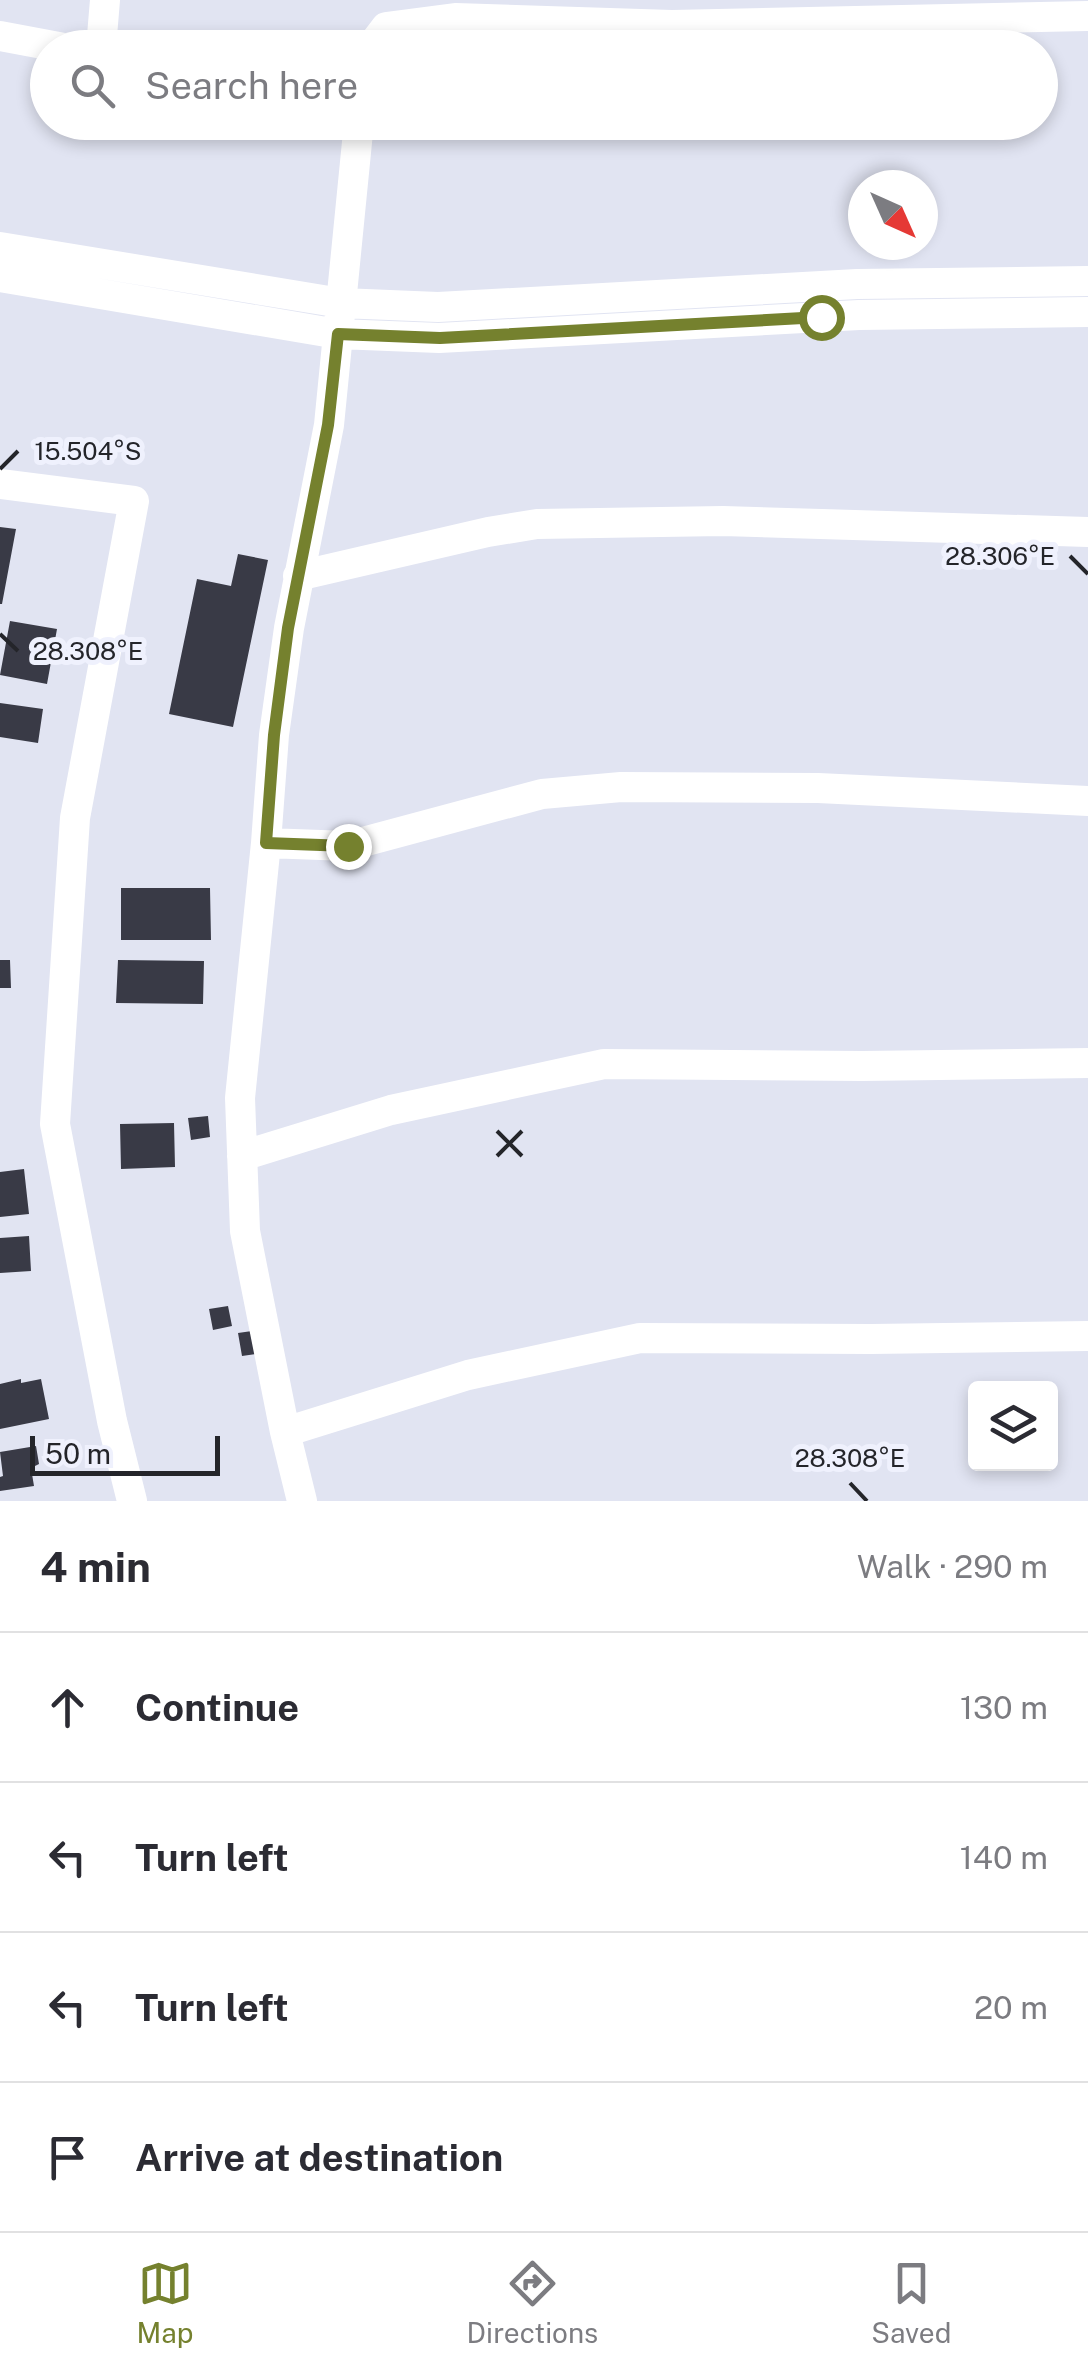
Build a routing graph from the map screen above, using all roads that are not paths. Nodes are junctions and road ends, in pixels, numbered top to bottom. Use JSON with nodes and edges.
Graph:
{"nodes":[{"id":1,"x":104,"y":0,"type":"edge"},
{"id":2,"x":950,"y":10,"type":"edge"},
{"id":3,"x":686,"y":12,"type":"edge"},
{"id":4,"x":1088,"y":16,"type":"edge"},
{"id":5,"x":382,"y":25,"type":"edge"},
{"id":6,"x":103,"y":30,"type":"edge"},
{"id":7,"x":0,"y":36,"type":"edge"},
{"id":8,"x":30,"y":42,"type":"edge"},
{"id":9,"x":357,"y":140,"type":"edge"},
{"id":10,"x":0,"y":247,"type":"edge"},
{"id":11,"x":0,"y":277,"type":"edge"},
{"id":12,"x":1088,"y":282,"type":"edge"},
{"id":13,"x":1088,"y":312,"type":"edge"},
{"id":14,"x":339,"y":318,"type":"junction"},
{"id":15,"x":0,"y":484,"type":"edge"},
{"id":16,"x":1088,"y":532,"type":"edge"},
{"id":17,"x":298,"y":576,"type":"junction"},
{"id":18,"x":1088,"y":801,"type":"edge"},
{"id":19,"x":266,"y":843,"type":"junction"},
{"id":20,"x":1088,"y":1062,"type":"edge"},
{"id":21,"x":242,"y":1156,"type":"junction"},
{"id":22,"x":1088,"y":1336,"type":"edge"},
{"id":23,"x":285,"y":1432,"type":"junction"},
{"id":24,"x":132,"y":1501,"type":"edge"},
{"id":25,"x":302,"y":1501,"type":"edge"}],
"edges":[{"from":1,"to":6,"type":"street"},
{"from":2,"to":3,"type":"street"},
{"from":2,"to":4,"type":"street"},
{"from":3,"to":5,"type":"street"},
{"from":7,"to":8,"type":"street"},
{"from":9,"to":14,"type":"street"},
{"from":10,"to":14,"type":"street"},
{"from":11,"to":14,"type":"street"},
{"from":12,"to":14,"type":"street"},
{"from":13,"to":14,"type":"street"},
{"from":14,"to":17,"type":"street"},
{"from":15,"to":24,"type":"street"},
{"from":16,"to":17,"type":"street"},
{"from":17,"to":19,"type":"street"},
{"from":18,"to":19,"type":"street"},
{"from":19,"to":21,"type":"street"},
{"from":20,"to":21,"type":"street"},
{"from":21,"to":23,"type":"street"},
{"from":22,"to":23,"type":"street"},
{"from":23,"to":25,"type":"street"}]}
